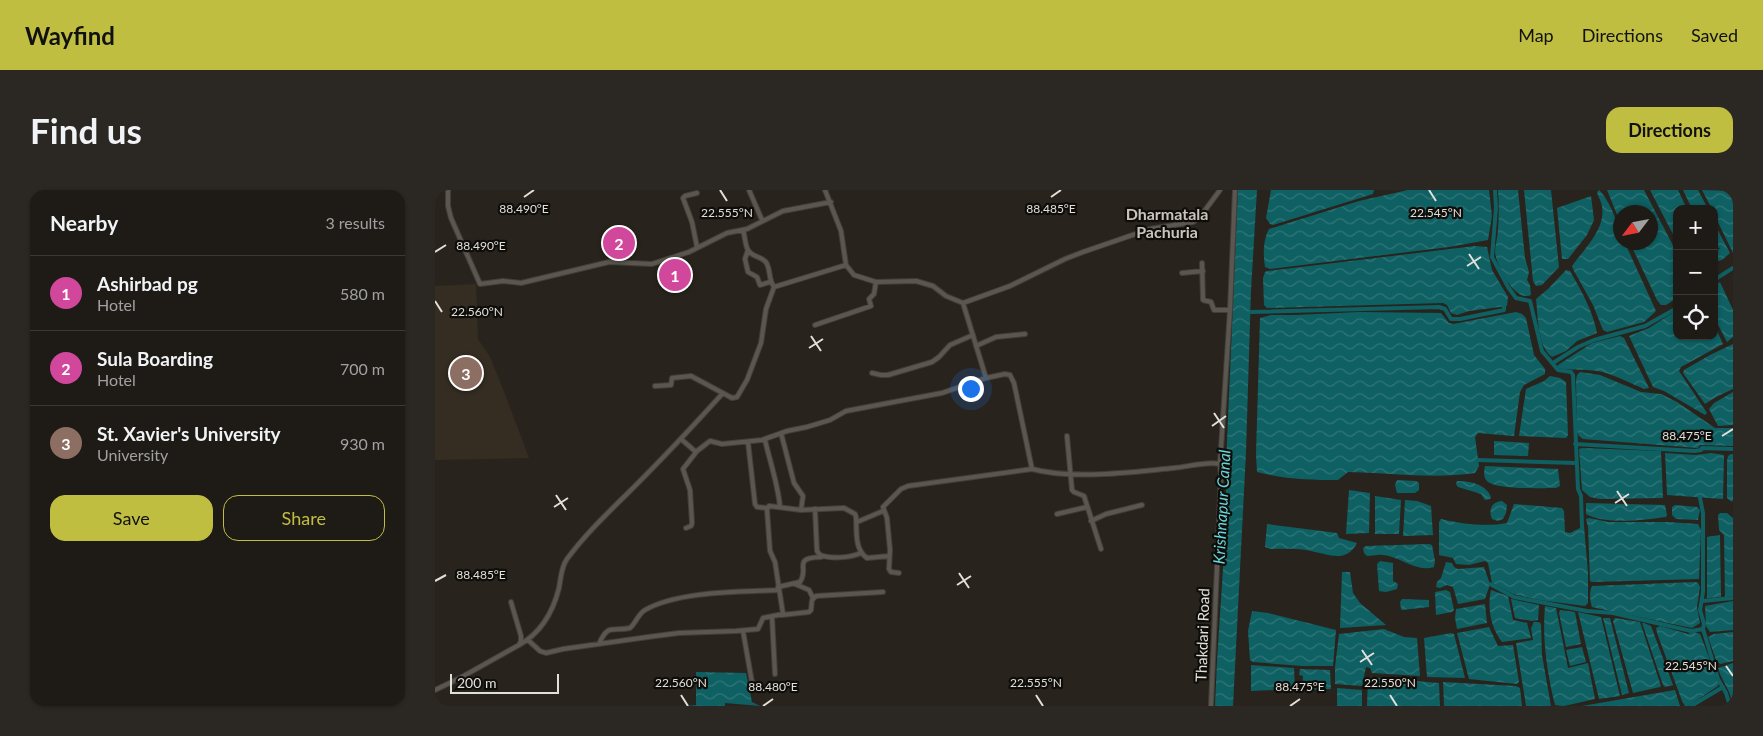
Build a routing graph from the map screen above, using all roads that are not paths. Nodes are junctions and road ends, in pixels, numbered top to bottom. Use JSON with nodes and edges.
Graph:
{"nodes":[{"id":1,"x":448,"y":190,"type":"edge"},
{"id":2,"x":749,"y":190,"type":"edge"},
{"id":3,"x":825,"y":190,"type":"edge"},
{"id":4,"x":1220,"y":190,"type":"edge"},
{"id":5,"x":1235,"y":190,"type":"edge"},
{"id":6,"x":697,"y":193,"type":"dead end"},
{"id":7,"x":831,"y":202,"type":"junction"},
{"id":8,"x":762,"y":220,"type":"junction"},
{"id":9,"x":743,"y":230,"type":"junction"},
{"id":10,"x":697,"y":248,"type":"junction"},
{"id":11,"x":748,"y":250,"type":"junction"},
{"id":12,"x":1202,"y":264,"type":"dead end"},
{"id":13,"x":846,"y":265,"type":"junction"},
{"id":14,"x":1203,"y":271,"type":"junction"},
{"id":15,"x":1182,"y":273,"type":"dead end"},
{"id":16,"x":770,"y":282,"type":"junction"},
{"id":17,"x":876,"y":282,"type":"junction"},
{"id":18,"x":774,"y":287,"type":"junction"},
{"id":19,"x":963,"y":303,"type":"junction"},
{"id":20,"x":1230,"y":310,"type":"junction"},
{"id":21,"x":815,"y":325,"type":"dead end"},
{"id":22,"x":1025,"y":334,"type":"dead end"},
{"id":23,"x":973,"y":335,"type":"junction"},
{"id":24,"x":976,"y":346,"type":"junction"},
{"id":25,"x":872,"y":373,"type":"dead end"},
{"id":26,"x":986,"y":378,"type":"junction"},
{"id":27,"x":655,"y":386,"type":"dead end"},
{"id":28,"x":723,"y":393,"type":"junction"},
{"id":29,"x":781,"y":433,"type":"junction"},
{"id":30,"x":1067,"y":436,"type":"dead end"},
{"id":31,"x":681,"y":439,"type":"junction"},
{"id":32,"x":765,"y":440,"type":"junction"},
{"id":33,"x":748,"y":442,"type":"junction"},
{"id":34,"x":696,"y":452,"type":"junction"},
{"id":35,"x":1220,"y":464,"type":"junction"},
{"id":36,"x":1032,"y":470,"type":"junction"},
{"id":37,"x":1070,"y":474,"type":"junction"},
{"id":38,"x":1142,"y":505,"type":"dead end"},
{"id":39,"x":780,"y":507,"type":"junction"},
{"id":40,"x":1087,"y":507,"type":"junction"},
{"id":41,"x":767,"y":508,"type":"junction"},
{"id":42,"x":801,"y":510,"type":"junction"},
{"id":43,"x":815,"y":510,"type":"junction"},
{"id":44,"x":883,"y":511,"type":"junction"},
{"id":45,"x":1057,"y":514,"type":"dead end"},
{"id":46,"x":1091,"y":521,"type":"junction"},
{"id":47,"x":857,"y":522,"type":"junction"},
{"id":48,"x":686,"y":528,"type":"dead end"},
{"id":49,"x":1101,"y":549,"type":"dead end"},
{"id":50,"x":861,"y":552,"type":"junction"},
{"id":51,"x":889,"y":556,"type":"junction"},
{"id":52,"x":822,"y":557,"type":"junction"},
{"id":53,"x":899,"y":573,"type":"dead end"},
{"id":54,"x":795,"y":584,"type":"junction"},
{"id":55,"x":779,"y":589,"type":"junction"},
{"id":56,"x":883,"y":592,"type":"dead end"},
{"id":57,"x":813,"y":598,"type":"junction"},
{"id":58,"x":511,"y":602,"type":"dead end"},
{"id":59,"x":782,"y":615,"type":"junction"},
{"id":60,"x":771,"y":617,"type":"junction"},
{"id":61,"x":743,"y":631,"type":"junction"},
{"id":62,"x":528,"y":640,"type":"junction"},
{"id":63,"x":599,"y":644,"type":"junction"},
{"id":64,"x":519,"y":645,"type":"junction"},
{"id":65,"x":775,"y":674,"type":"dead end"},
{"id":66,"x":753,"y":688,"type":"dead end"},
{"id":67,"x":435,"y":690,"type":"edge"},
{"id":68,"x":1211,"y":706,"type":"edge"}],
"edges":[{"from":1,"to":10,"type":"street"},
{"from":2,"to":8,"type":"street"},
{"from":3,"to":7,"type":"street"},
{"from":4,"to":19,"type":"street"},
{"from":5,"to":20,"type":"street","name":"Thakdari Road"},
{"from":6,"to":10,"type":"street"},
{"from":7,"to":8,"type":"street"},
{"from":7,"to":13,"type":"street"},
{"from":8,"to":9,"type":"street"},
{"from":9,"to":10,"type":"street"},
{"from":9,"to":11,"type":"street"},
{"from":11,"to":16,"type":"street"},
{"from":11,"to":16,"type":"street"},
{"from":12,"to":14,"type":"street"},
{"from":13,"to":17,"type":"street"},
{"from":13,"to":18,"type":"street"},
{"from":14,"to":15,"type":"street"},
{"from":14,"to":20,"type":"street"},
{"from":16,"to":18,"type":"street"},
{"from":17,"to":19,"type":"street"},
{"from":17,"to":21,"type":"street"},
{"from":18,"to":28,"type":"street"},
{"from":19,"to":23,"type":"street"},
{"from":20,"to":35,"type":"street","name":"Thakdari Road"},
{"from":22,"to":24,"type":"street"},
{"from":23,"to":24,"type":"street"},
{"from":23,"to":25,"type":"street"},
{"from":24,"to":26,"type":"street"},
{"from":26,"to":29,"type":"street"},
{"from":26,"to":36,"type":"street"},
{"from":27,"to":28,"type":"street"},
{"from":28,"to":31,"type":"street"},
{"from":29,"to":32,"type":"street"},
{"from":29,"to":42,"type":"street"},
{"from":30,"to":37,"type":"street"},
{"from":31,"to":34,"type":"street"},
{"from":31,"to":62,"type":"street"},
{"from":32,"to":33,"type":"street"},
{"from":32,"to":39,"type":"street"},
{"from":33,"to":34,"type":"street"},
{"from":33,"to":41,"type":"street"},
{"from":34,"to":48,"type":"street"},
{"from":35,"to":37,"type":"street"},
{"from":35,"to":68,"type":"street","name":"Thakdari Road"},
{"from":36,"to":37,"type":"street"},
{"from":36,"to":44,"type":"street"},
{"from":37,"to":40,"type":"street"},
{"from":38,"to":46,"type":"street"},
{"from":39,"to":41,"type":"street"},
{"from":39,"to":42,"type":"street"},
{"from":40,"to":45,"type":"street"},
{"from":40,"to":46,"type":"street"},
{"from":41,"to":55,"type":"street"},
{"from":42,"to":43,"type":"street"},
{"from":43,"to":47,"type":"street"},
{"from":43,"to":52,"type":"street"},
{"from":44,"to":47,"type":"street"},
{"from":44,"to":51,"type":"street"},
{"from":46,"to":49,"type":"street"},
{"from":47,"to":50,"type":"street"},
{"from":50,"to":51,"type":"street"},
{"from":50,"to":52,"type":"street"},
{"from":51,"to":53,"type":"street"},
{"from":52,"to":54,"type":"street"},
{"from":54,"to":55,"type":"street"},
{"from":54,"to":57,"type":"street"},
{"from":55,"to":59,"type":"street"},
{"from":55,"to":63,"type":"street"},
{"from":56,"to":57,"type":"street"},
{"from":57,"to":59,"type":"street"},
{"from":58,"to":64,"type":"street"},
{"from":59,"to":60,"type":"street"},
{"from":60,"to":61,"type":"street"},
{"from":60,"to":65,"type":"street"},
{"from":61,"to":63,"type":"street"},
{"from":61,"to":66,"type":"street"},
{"from":62,"to":63,"type":"street"},
{"from":62,"to":64,"type":"street"},
{"from":64,"to":67,"type":"street"}]}
